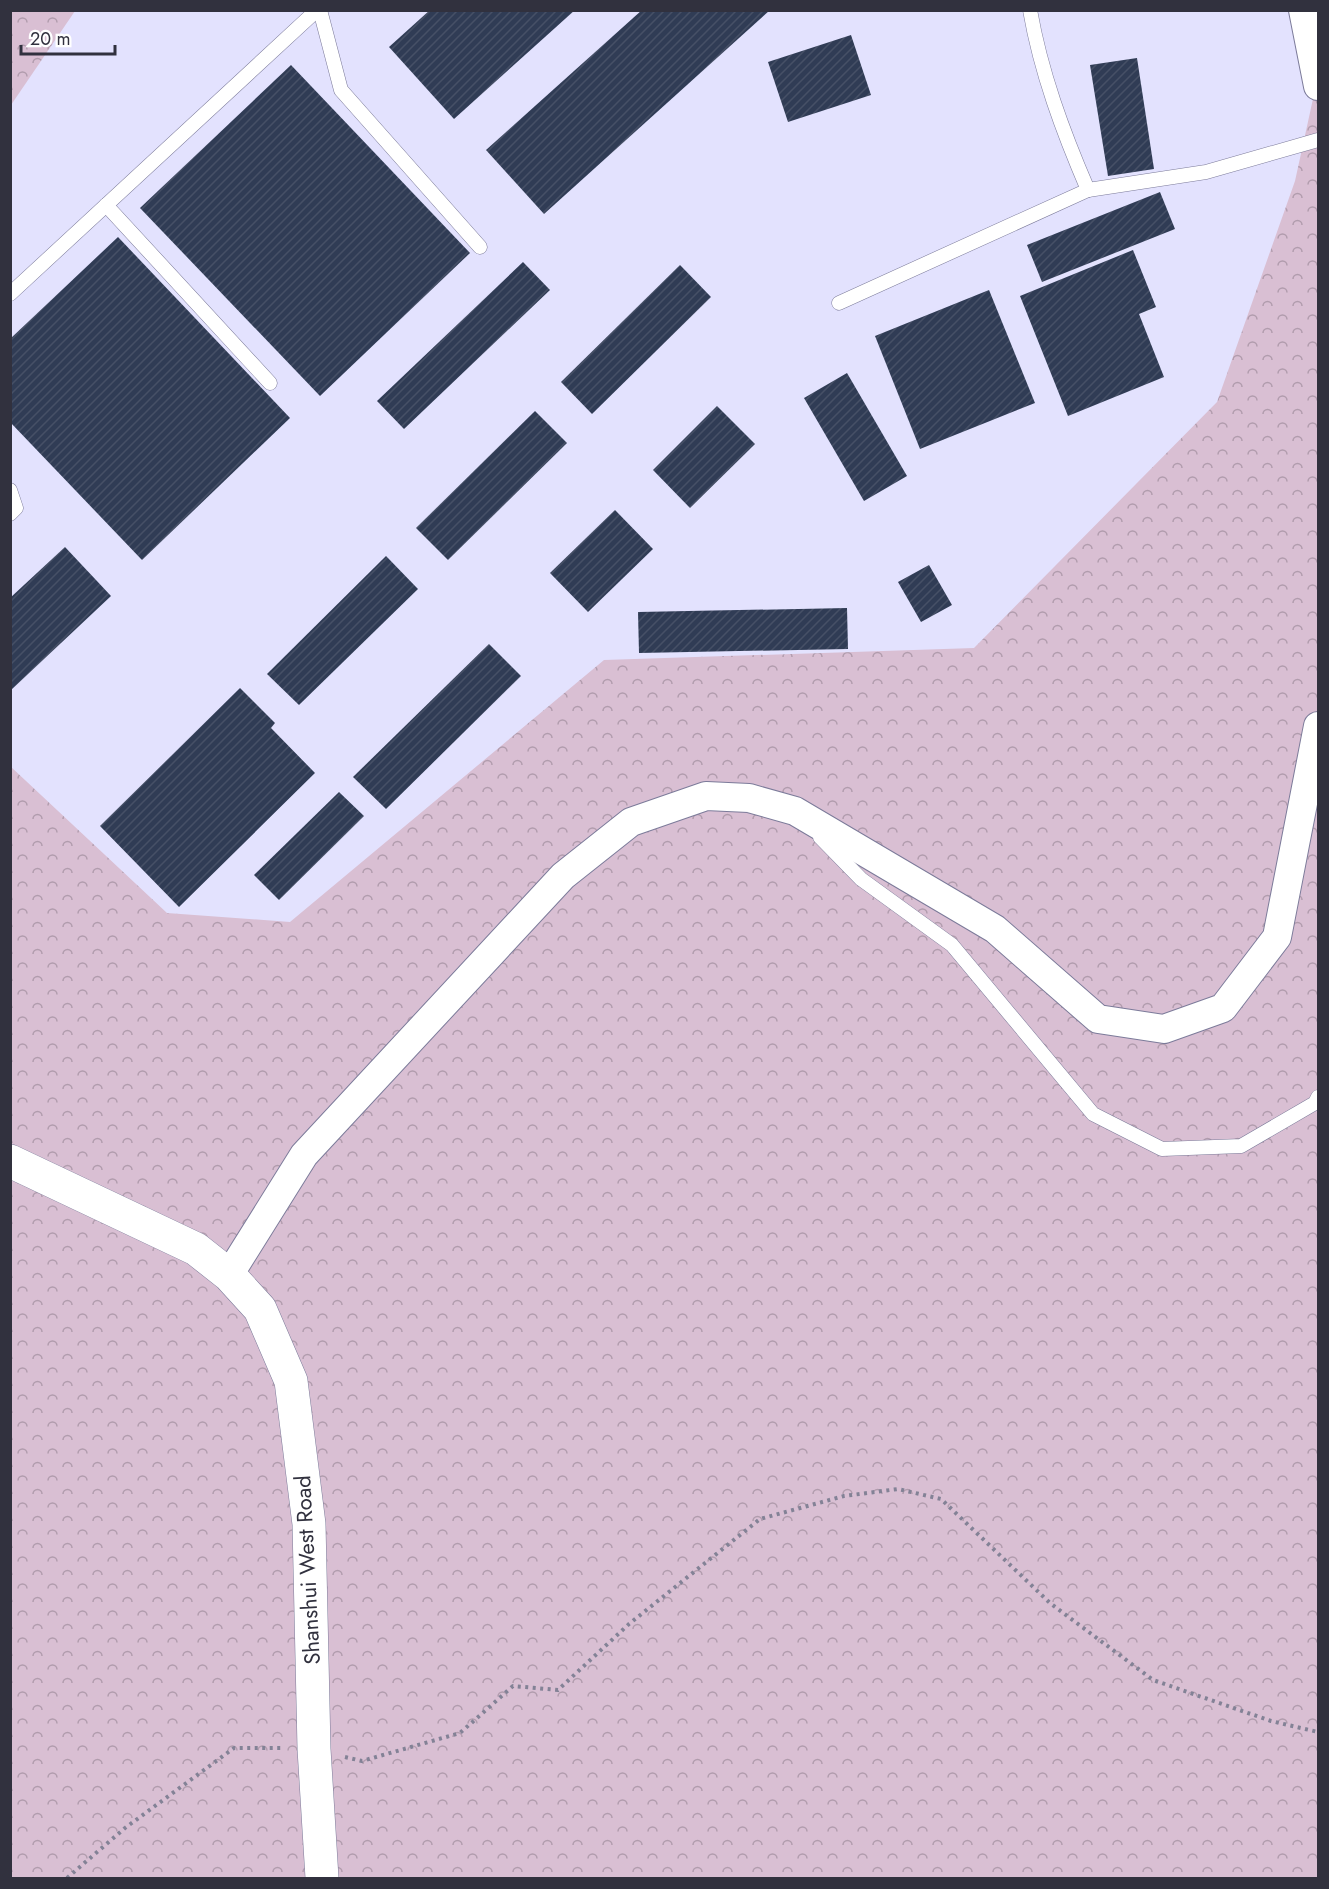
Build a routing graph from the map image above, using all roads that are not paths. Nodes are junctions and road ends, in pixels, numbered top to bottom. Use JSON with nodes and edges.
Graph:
{"nodes":[{"id":1,"x":318,"y":10,"type":"edge"},
{"id":2,"x":1030,"y":10,"type":"edge"},
{"id":3,"x":1304,"y":10,"type":"edge"},
{"id":4,"x":1318,"y":86,"type":"edge"},
{"id":5,"x":1318,"y":140,"type":"edge"},
{"id":6,"x":1088,"y":190,"type":"junction"},
{"id":7,"x":106,"y":205,"type":"junction"},
{"id":8,"x":480,"y":247,"type":"dead end"},
{"id":9,"x":10,"y":294,"type":"edge"},
{"id":10,"x":839,"y":303,"type":"dead end"},
{"id":11,"x":270,"y":382,"type":"dead end"},
{"id":12,"x":10,"y":490,"type":"edge"},
{"id":13,"x":10,"y":513,"type":"edge"},
{"id":14,"x":1318,"y":726,"type":"edge"},
{"id":15,"x":795,"y":811,"type":"junction"},
{"id":16,"x":1318,"y":1097,"type":"edge"},
{"id":17,"x":10,"y":1161,"type":"edge"},
{"id":18,"x":229,"y":1275,"type":"junction"},
{"id":19,"x":322,"y":1878,"type":"edge"}],
"edges":[{"from":1,"to":7,"type":"lane"},
{"from":1,"to":8,"type":"lane"},
{"from":2,"to":6,"type":"lane"},
{"from":3,"to":4,"type":"street"},
{"from":5,"to":6,"type":"lane"},
{"from":6,"to":10,"type":"lane"},
{"from":7,"to":9,"type":"lane"},
{"from":7,"to":11,"type":"lane"},
{"from":12,"to":13,"type":"lane"},
{"from":14,"to":15,"type":"street"},
{"from":15,"to":16,"type":"lane"},
{"from":15,"to":18,"type":"street"},
{"from":17,"to":18,"type":"street","name":"Shanshui West Road"},
{"from":18,"to":19,"type":"street","name":"Shanshui West Road"}]}
